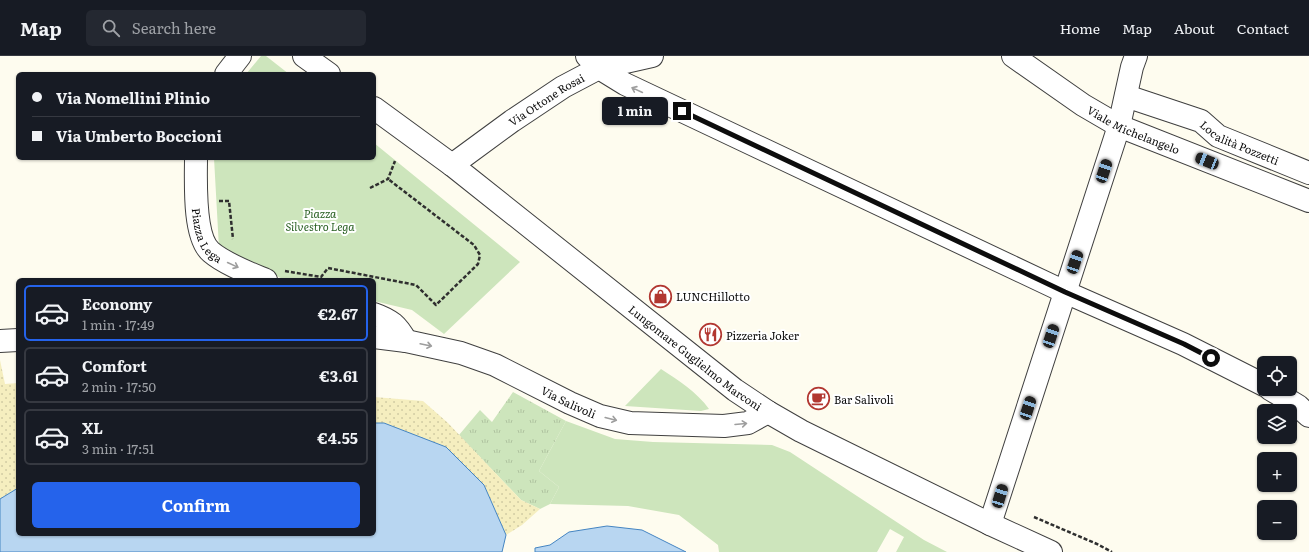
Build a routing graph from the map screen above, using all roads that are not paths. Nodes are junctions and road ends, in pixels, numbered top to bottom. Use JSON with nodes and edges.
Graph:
{"nodes":[{"id":1,"x":240,"y":56,"type":"edge"},
{"id":2,"x":304,"y":56,"type":"edge"},
{"id":3,"x":652,"y":56,"type":"edge"},
{"id":4,"x":1013,"y":56,"type":"edge"},
{"id":5,"x":1136,"y":56,"type":"edge"},
{"id":6,"x":593,"y":62,"type":"edge"},
{"id":7,"x":228,"y":72,"type":"edge"},
{"id":8,"x":325,"y":72,"type":"edge"},
{"id":9,"x":1126,"y":96,"type":"junction"},
{"id":10,"x":376,"y":109,"type":"edge"},
{"id":11,"x":1119,"y":126,"type":"junction"},
{"id":12,"x":196,"y":160,"type":"edge"},
{"id":13,"x":452,"y":165,"type":"junction"},
{"id":14,"x":1309,"y":173,"type":"edge"},
{"id":15,"x":1309,"y":201,"type":"edge"},
{"id":16,"x":272,"y":275,"type":"edge"},
{"id":17,"x":1065,"y":292,"type":"junction"},
{"id":18,"x":376,"y":315,"type":"edge"},
{"id":19,"x":376,"y":337,"type":"edge"},
{"id":20,"x":16,"y":340,"type":"edge"},
{"id":21,"x":0,"y":341,"type":"edge"},
{"id":22,"x":406,"y":341,"type":"junction"},
{"id":23,"x":1257,"y":381,"type":"edge"},
{"id":24,"x":1282,"y":396,"type":"edge"},
{"id":25,"x":768,"y":412,"type":"junction"},
{"id":26,"x":1309,"y":416,"type":"edge"},
{"id":27,"x":990,"y":524,"type":"junction"},
{"id":28,"x":1051,"y":552,"type":"edge"}],
"edges":[{"from":1,"to":7,"type":"street"},
{"from":2,"to":8,"type":"street"},
{"from":3,"to":6,"type":"street","name":"Via Ottone Rosai"},
{"from":4,"to":11,"type":"street","name":"Viale Michelangelo"},
{"from":5,"to":9,"type":"street"},
{"from":6,"to":13,"type":"street","name":"Via Ottone Rosai"},
{"from":17,"to":6,"type":"street","one_way":true},
{"from":9,"to":11,"type":"street"},
{"from":9,"to":14,"type":"street","name":"Località Pozzetti"},
{"from":10,"to":13,"type":"street","name":"Lungomare Guglielmo Marconi"},
{"from":11,"to":15,"type":"street","name":"Viale Michelangelo"},
{"from":11,"to":17,"type":"street"},
{"from":12,"to":16,"type":"street","name":"Piazza Lega","one_way":true},
{"from":13,"to":25,"type":"street","name":"Lungomare Guglielmo Marconi"},
{"from":17,"to":23,"type":"street"},
{"from":17,"to":27,"type":"street"},
{"from":18,"to":22,"type":"street"},
{"from":19,"to":22,"type":"street","name":"Via Salivoli"},
{"from":20,"to":21,"type":"street"},
{"from":22,"to":25,"type":"street","name":"Via Salivoli","one_way":true},
{"from":24,"to":26,"type":"street"},
{"from":25,"to":27,"type":"street","name":"Lungomare Guglielmo Marconi"},
{"from":27,"to":28,"type":"street","name":"Lungomare Guglielmo Marconi"}]}
